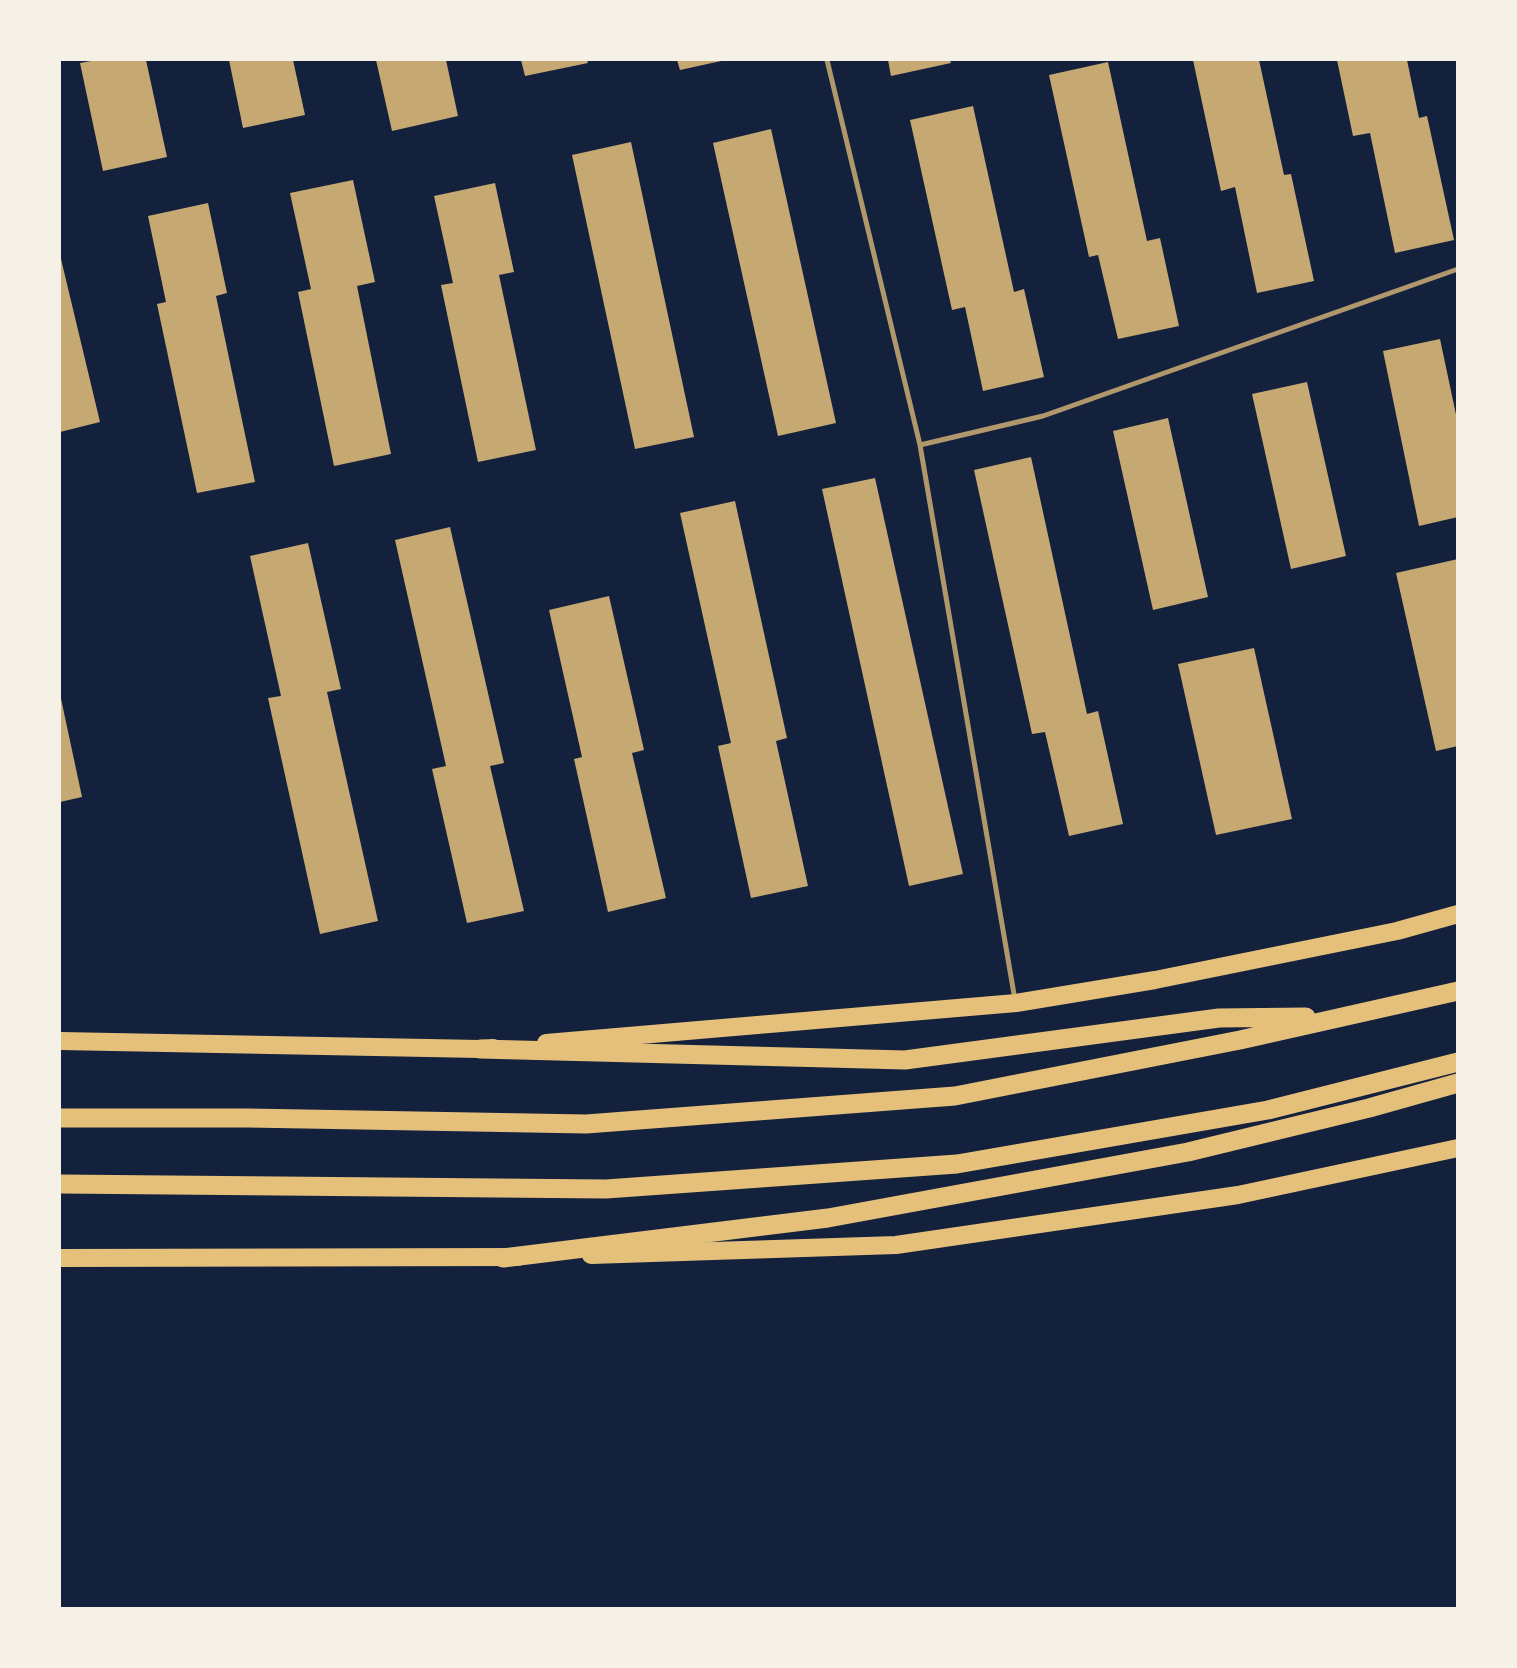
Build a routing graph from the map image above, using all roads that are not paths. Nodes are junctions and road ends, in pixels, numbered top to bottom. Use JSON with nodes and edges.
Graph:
{"nodes":[{"id":1,"x":827,"y":60,"type":"edge"},
{"id":2,"x":1458,"y":269,"type":"edge"},
{"id":3,"x":920,"y":445,"type":"junction"},
{"id":4,"x":1458,"y":914,"type":"edge"},
{"id":5,"x":1458,"y":991,"type":"edge"},
{"id":6,"x":1016,"y":1003,"type":"junction"},
{"id":7,"x":1345,"y":1017,"type":"junction"},
{"id":8,"x":60,"y":1041,"type":"edge"},
{"id":9,"x":480,"y":1049,"type":"junction"},
{"id":10,"x":1458,"y":1062,"type":"edge"},
{"id":11,"x":1458,"y":1083,"type":"edge"},
{"id":12,"x":60,"y":1118,"type":"edge"},
{"id":13,"x":1458,"y":1148,"type":"edge"},
{"id":14,"x":60,"y":1184,"type":"edge"},
{"id":15,"x":60,"y":1258,"type":"edge"},
{"id":16,"x":503,"y":1258,"type":"junction"}],
"edges":[{"from":1,"to":3,"type":"lane"},
{"from":2,"to":3,"type":"lane"},
{"from":3,"to":6,"type":"lane"},
{"from":4,"to":6,"type":"main road"},
{"from":5,"to":7,"type":"highway"},
{"from":6,"to":9,"type":"main road"},
{"from":7,"to":9,"type":"highway"},
{"from":7,"to":12,"type":"highway"},
{"from":8,"to":9,"type":"main road"},
{"from":10,"to":14,"type":"highway"},
{"from":11,"to":16,"type":"highway"},
{"from":13,"to":16,"type":"main road"},
{"from":15,"to":16,"type":"main road"}]}
